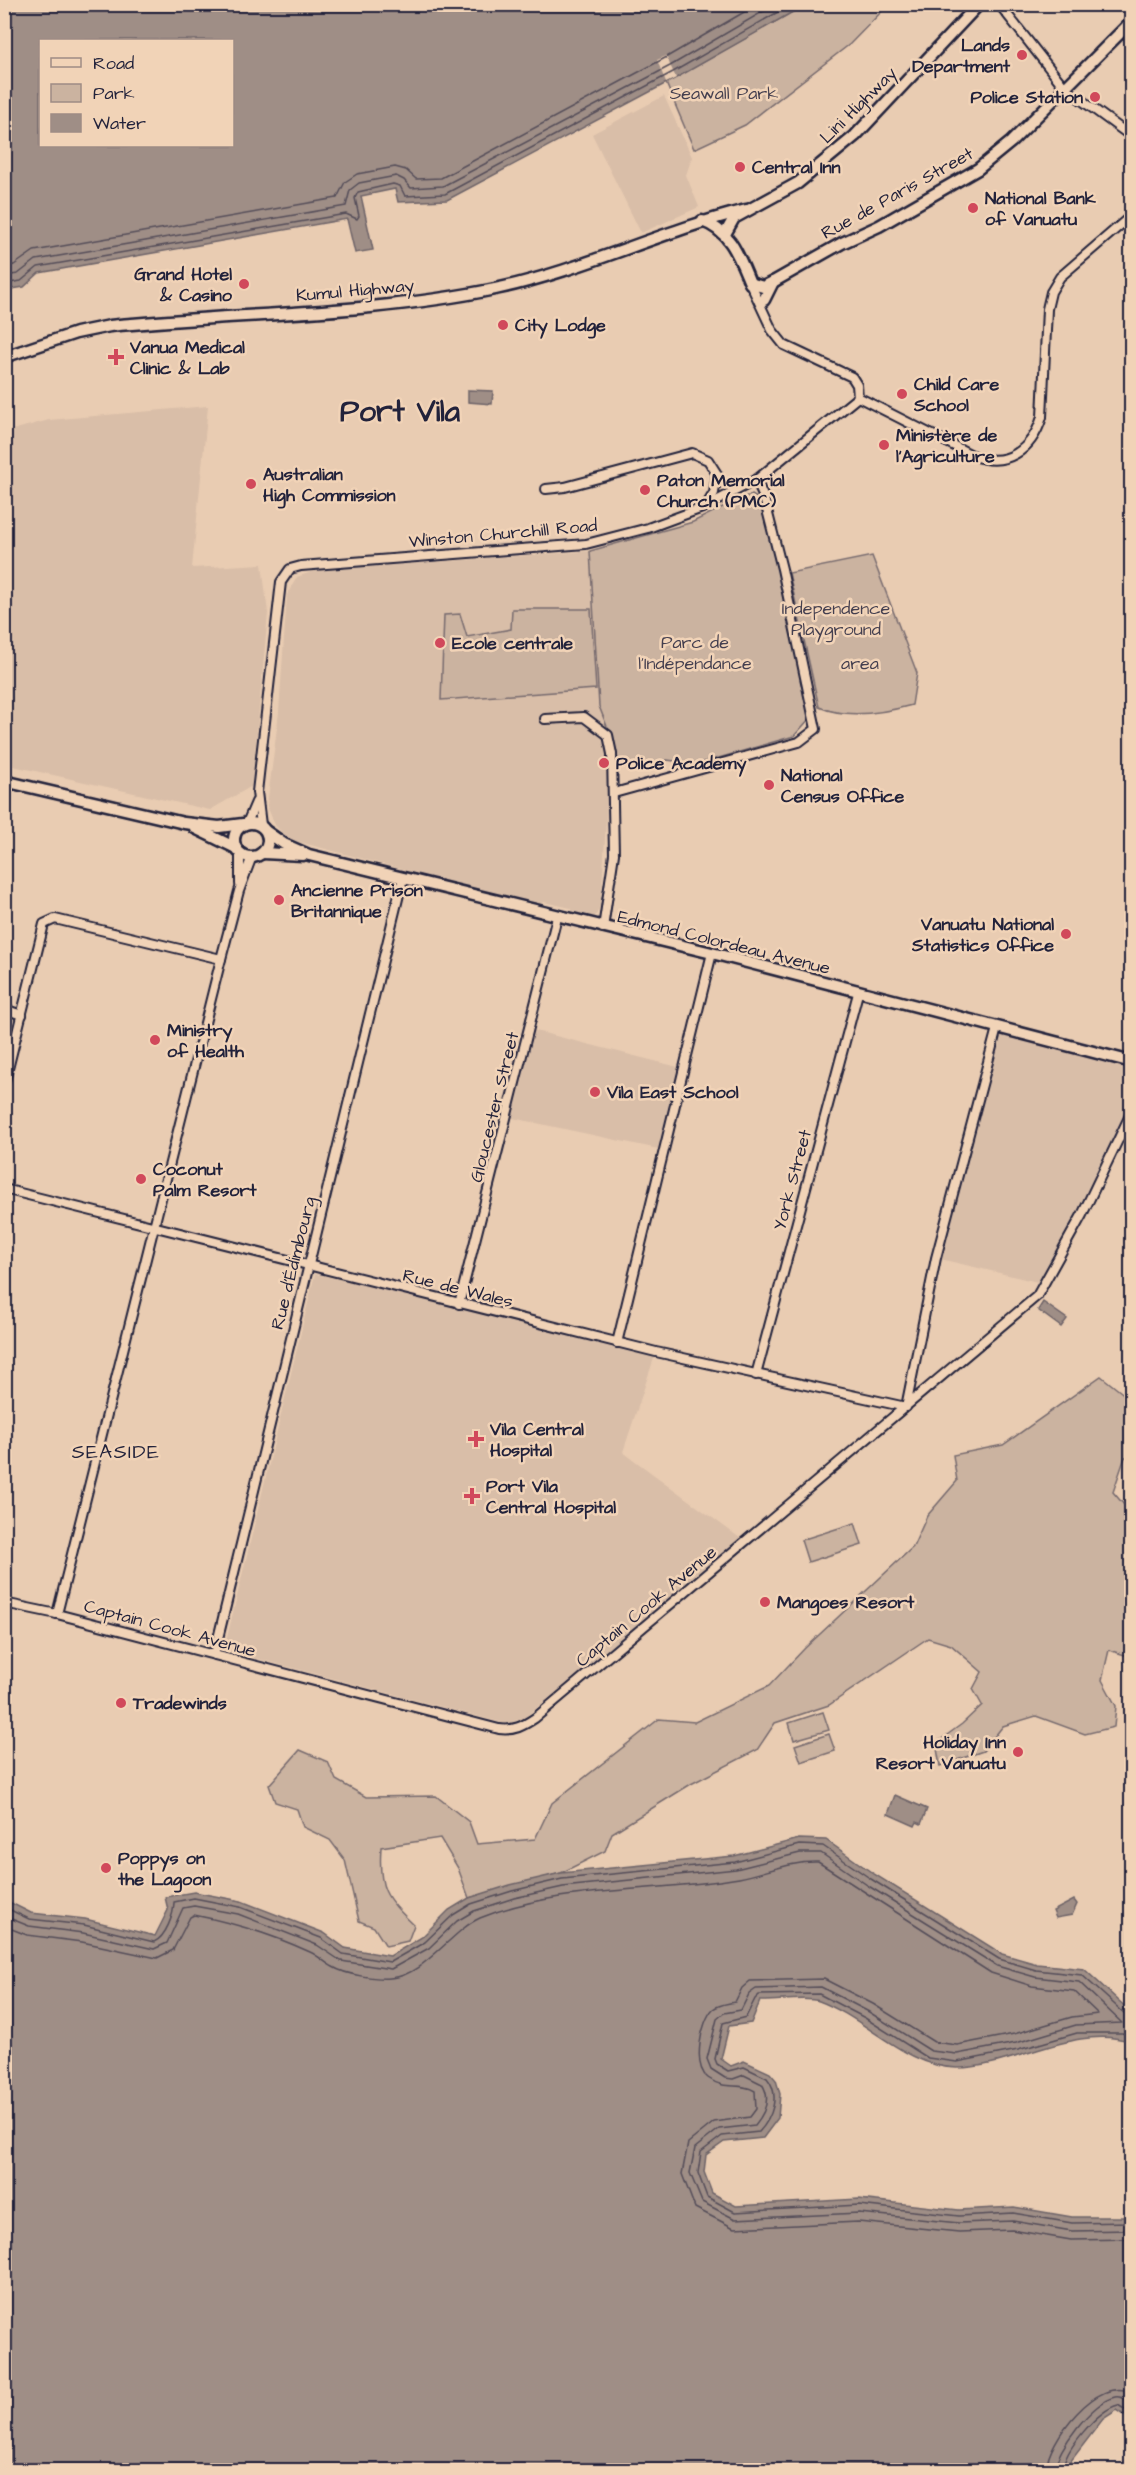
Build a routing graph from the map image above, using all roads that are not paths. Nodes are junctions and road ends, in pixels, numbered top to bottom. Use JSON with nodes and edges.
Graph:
{"nodes":[{"id":1,"x":979,"y":4,"type":"edge"},
{"id":2,"x":999,"y":4,"type":"edge"},
{"id":3,"x":1131,"y":21,"type":"edge"},
{"id":4,"x":1065,"y":88,"type":"junction"},
{"id":5,"x":1131,"y":137,"type":"edge"},
{"id":6,"x":746,"y":210,"type":"junction"},
{"id":7,"x":1131,"y":215,"type":"edge"},
{"id":8,"x":702,"y":221,"type":"junction"},
{"id":9,"x":725,"y":234,"type":"junction"},
{"id":10,"x":773,"y":282,"type":"junction"},
{"id":11,"x":754,"y":285,"type":"junction"},
{"id":12,"x":764,"y":300,"type":"joint"},
{"id":13,"x":764,"y":312,"type":"junction"},
{"id":14,"x":4,"y":357,"type":"edge"},
{"id":15,"x":858,"y":397,"type":"junction"},
{"id":16,"x":756,"y":480,"type":"junction"},
{"id":17,"x":546,"y":489,"type":"dead end"},
{"id":18,"x":705,"y":507,"type":"junction"},
{"id":19,"x":545,"y":719,"type":"dead end"},
{"id":20,"x":4,"y":781,"type":"edge"},
{"id":21,"x":614,"y":793,"type":"junction"},
{"id":22,"x":257,"y":800,"type":"junction"},
{"id":23,"x":184,"y":823,"type":"junction"},
{"id":24,"x":245,"y":824,"type":"junction"},
{"id":25,"x":264,"y":828,"type":"junction"},
{"id":26,"x":263,"y":853,"type":"junction"},
{"id":27,"x":243,"y":854,"type":"junction"},
{"id":28,"x":309,"y":855,"type":"junction"},
{"id":29,"x":403,"y":878,"type":"junction"},
{"id":30,"x":557,"y":917,"type":"junction"},
{"id":31,"x":603,"y":928,"type":"junction"},
{"id":32,"x":712,"y":953,"type":"junction"},
{"id":33,"x":221,"y":959,"type":"junction"},
{"id":34,"x":858,"y":993,"type":"junction"},
{"id":35,"x":4,"y":1009,"type":"edge"},
{"id":36,"x":22,"y":1015,"type":"junction"},
{"id":37,"x":997,"y":1028,"type":"junction"},
{"id":38,"x":1131,"y":1062,"type":"edge"},
{"id":39,"x":4,"y":1085,"type":"edge"},
{"id":40,"x":1131,"y":1111,"type":"edge"},
{"id":41,"x":4,"y":1189,"type":"edge"},
{"id":42,"x":154,"y":1225,"type":"junction"},
{"id":43,"x":308,"y":1266,"type":"junction"},
{"id":44,"x":459,"y":1304,"type":"junction"},
{"id":45,"x":617,"y":1343,"type":"junction"},
{"id":46,"x":756,"y":1375,"type":"junction"},
{"id":47,"x":906,"y":1407,"type":"junction"},
{"id":48,"x":4,"y":1603,"type":"edge"},
{"id":49,"x":57,"y":1614,"type":"junction"},
{"id":50,"x":214,"y":1655,"type":"junction"}],
"edges":[{"from":1,"to":6,"type":"street","name":"Lini Highway"},
{"from":2,"to":4,"type":"street"},
{"from":3,"to":4,"type":"street","name":"Rue de Paris Street"},
{"from":4,"to":5,"type":"street"},
{"from":4,"to":10,"type":"street","name":"Rue de Paris Street"},
{"from":6,"to":8,"type":"street","name":"Lini Highway"},
{"from":6,"to":9,"type":"street","name":"Lini Highway"},
{"from":7,"to":15,"type":"street"},
{"from":8,"to":9,"type":"street"},
{"from":8,"to":14,"type":"street","name":"Kumul Highway"},
{"from":9,"to":11,"type":"street"},
{"from":10,"to":11,"type":"street","name":"Rue de Paris Street"},
{"from":10,"to":12,"type":"street"},
{"from":11,"to":13,"type":"street"},
{"from":12,"to":13,"type":"street"},
{"from":13,"to":15,"type":"street"},
{"from":15,"to":16,"type":"street","name":"Winston Churchill Road"},
{"from":16,"to":18,"type":"street","name":"Winston Churchill Road"},
{"from":16,"to":21,"type":"street"},
{"from":17,"to":18,"type":"street"},
{"from":18,"to":22,"type":"street","name":"Winston Churchill Road"},
{"from":19,"to":21,"type":"street"},
{"from":20,"to":23,"type":"street"},
{"from":21,"to":31,"type":"street"},
{"from":22,"to":24,"type":"street"},
{"from":22,"to":25,"type":"street"},
{"from":23,"to":24,"type":"street"},
{"from":23,"to":27,"type":"street"},
{"from":24,"to":25,"type":"street"},
{"from":24,"to":27,"type":"street"},
{"from":25,"to":26,"type":"street"},
{"from":25,"to":28,"type":"street"},
{"from":26,"to":27,"type":"street"},
{"from":26,"to":28,"type":"street"},
{"from":27,"to":33,"type":"street"},
{"from":28,"to":29,"type":"street","name":"Edmond Colordeau Avenue"},
{"from":29,"to":30,"type":"street","name":"Edmond Colordeau Avenue"},
{"from":29,"to":43,"type":"street","name":"Rue d'Édimbourg"},
{"from":30,"to":31,"type":"street","name":"Edmond Colordeau Avenue"},
{"from":30,"to":44,"type":"street","name":"Gloucester Street"},
{"from":31,"to":32,"type":"street","name":"Edmond Colordeau Avenue"},
{"from":32,"to":34,"type":"street","name":"Edmond Colordeau Avenue"},
{"from":32,"to":45,"type":"street"},
{"from":33,"to":36,"type":"street"},
{"from":33,"to":42,"type":"street"},
{"from":34,"to":37,"type":"street","name":"Edmond Colordeau Avenue"},
{"from":34,"to":46,"type":"street","name":"York Street"},
{"from":35,"to":36,"type":"street"},
{"from":36,"to":39,"type":"street"},
{"from":37,"to":38,"type":"street","name":"Edmond Colordeau Avenue"},
{"from":37,"to":47,"type":"street"},
{"from":40,"to":47,"type":"street","name":"Captain Cook Avenue"},
{"from":41,"to":42,"type":"street","name":"Rue de Wales"},
{"from":42,"to":43,"type":"street","name":"Rue de Wales"},
{"from":42,"to":49,"type":"street"},
{"from":43,"to":44,"type":"street","name":"Rue de Wales"},
{"from":43,"to":50,"type":"street","name":"Rue d'Édimbourg"},
{"from":44,"to":45,"type":"street","name":"Rue de Wales"},
{"from":45,"to":46,"type":"street","name":"Rue de Wales"},
{"from":46,"to":47,"type":"street","name":"Rue de Wales"},
{"from":47,"to":50,"type":"street","name":"Captain Cook Avenue"},
{"from":48,"to":49,"type":"street","name":"Captain Cook Avenue"},
{"from":49,"to":50,"type":"street","name":"Captain Cook Avenue"}]}
